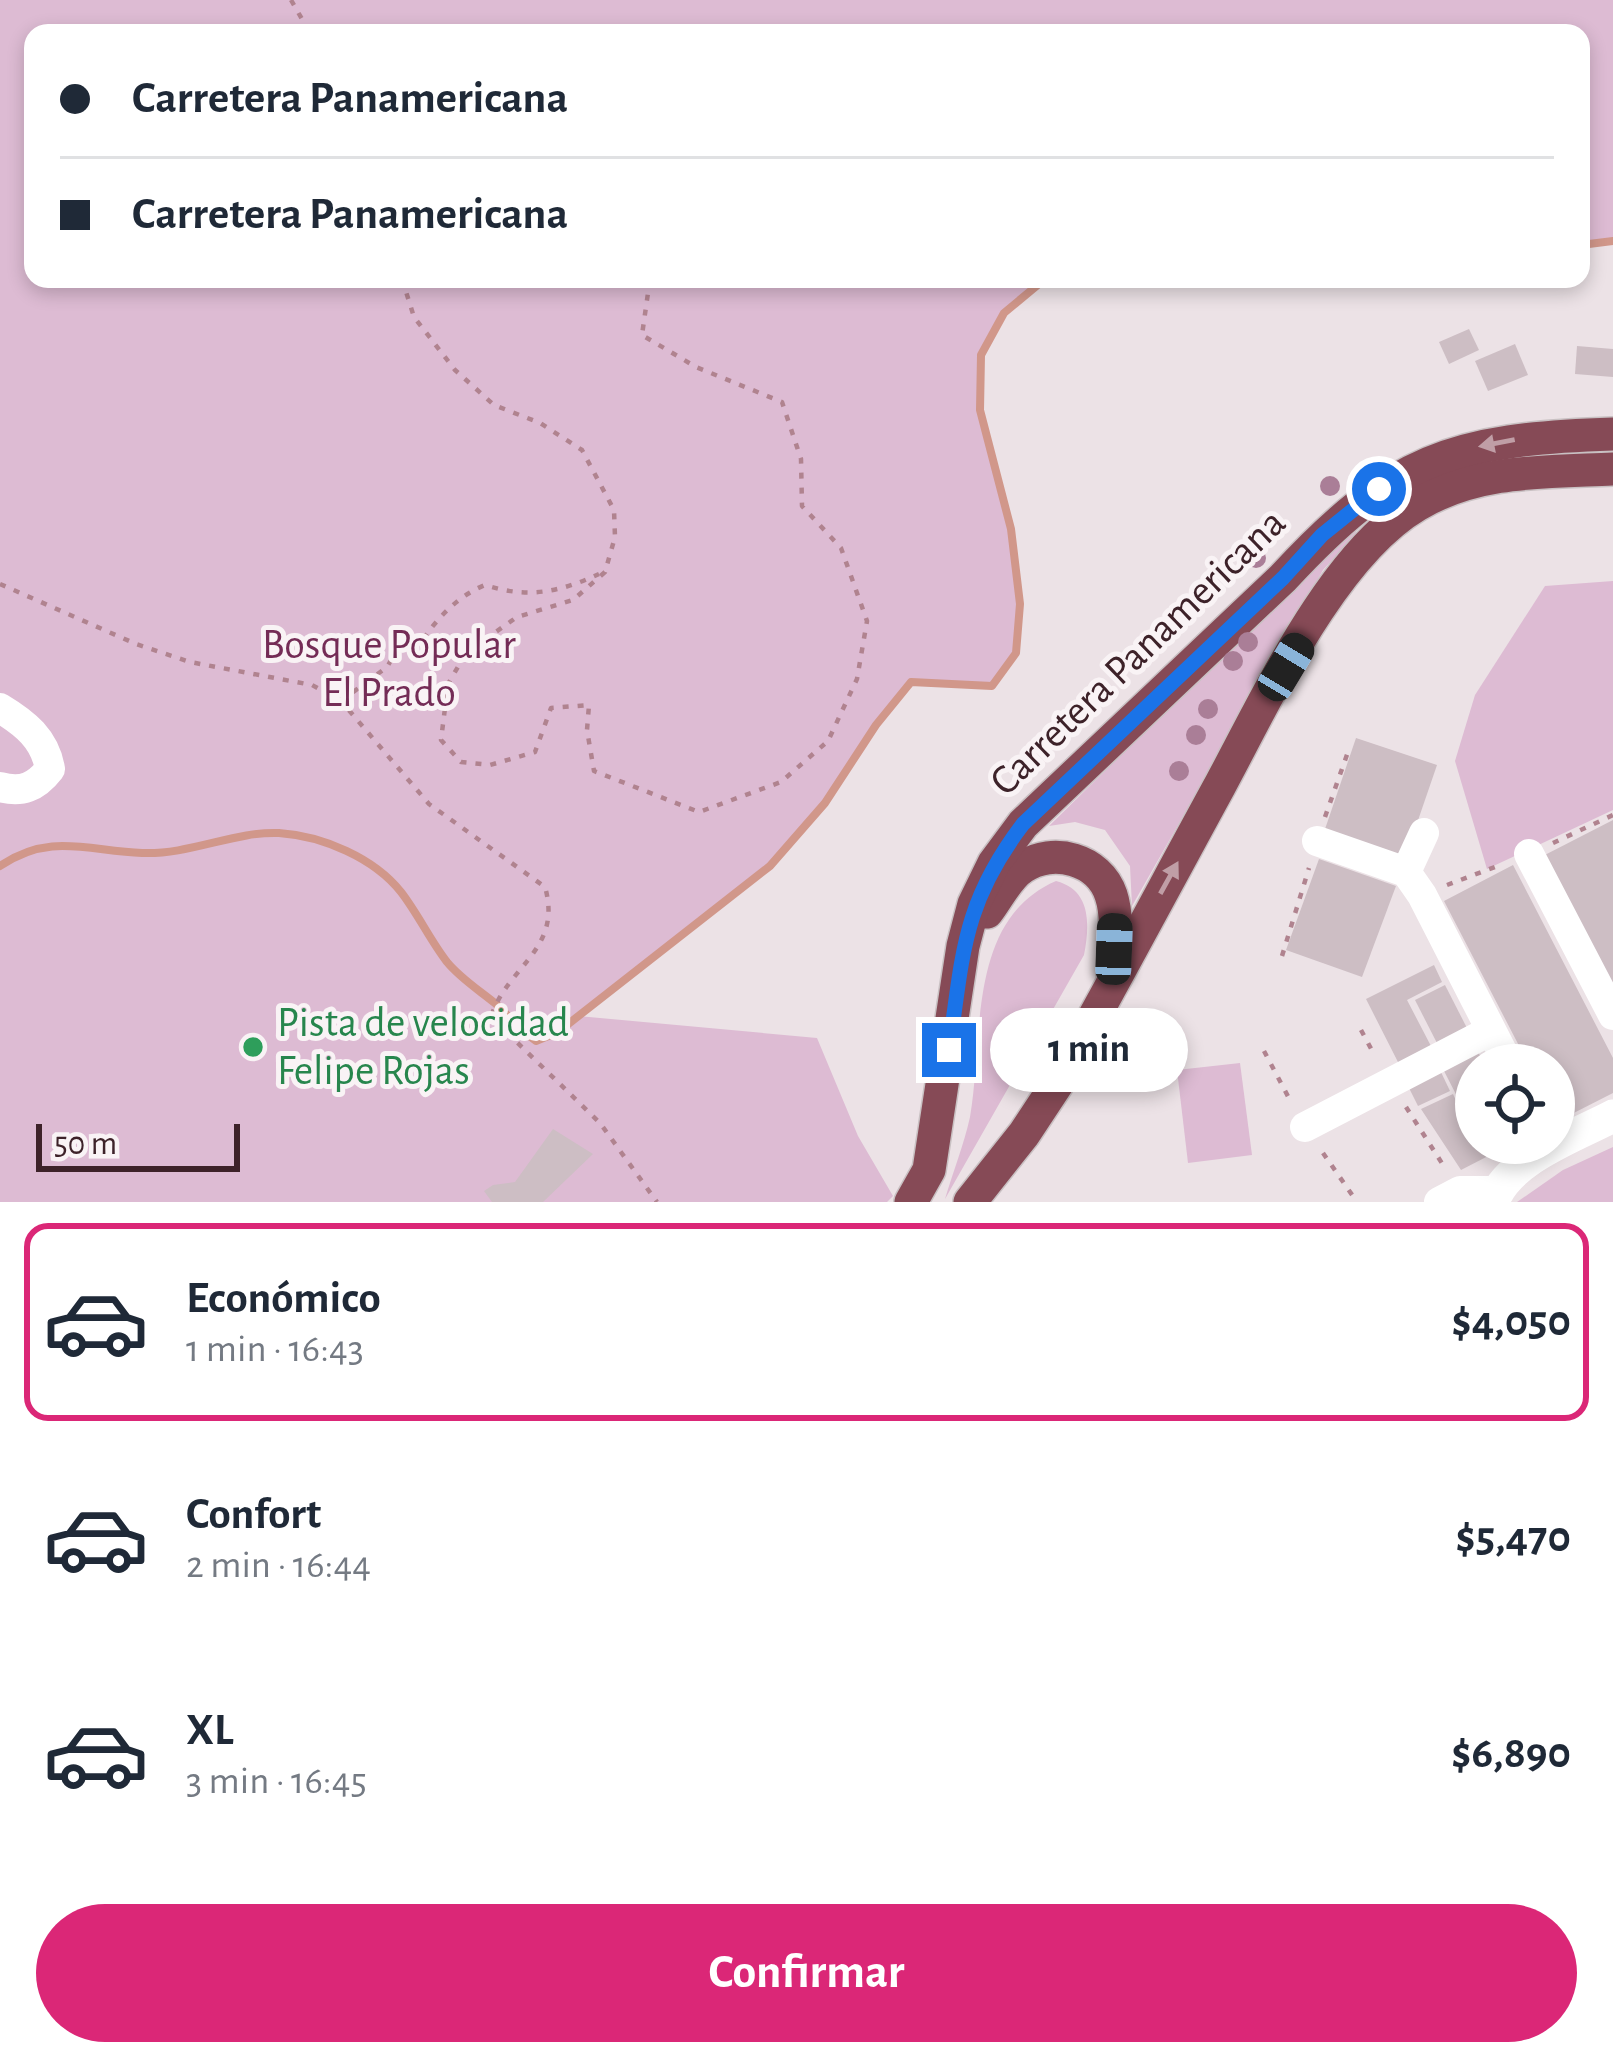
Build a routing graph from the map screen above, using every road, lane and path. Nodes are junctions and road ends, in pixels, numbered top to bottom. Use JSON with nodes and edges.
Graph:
{"nodes":[{"id":1,"x":405,"y":288,"type":"edge"},
{"id":2,"x":649,"y":288,"type":"edge"},
{"id":3,"x":1613,"y":434,"type":"edge"},
{"id":4,"x":1613,"y":469,"type":"edge"},
{"id":5,"x":604,"y":572,"type":"junction"},
{"id":6,"x":0,"y":584,"type":"edge"},
{"id":7,"x":341,"y":701,"type":"junction"},
{"id":8,"x":0,"y":708,"type":"edge"},
{"id":9,"x":0,"y":788,"type":"edge"},
{"id":10,"x":1424,"y":833,"type":"dead end"},
{"id":11,"x":1317,"y":841,"type":"dead end"},
{"id":12,"x":1528,"y":854,"type":"dead end"},
{"id":13,"x":1406,"y":872,"type":"junction"},
{"id":14,"x":963,"y":946,"type":"junction"},
{"id":15,"x":1112,"y":980,"type":"junction"},
{"id":16,"x":1613,"y":1015,"type":"edge"},
{"id":17,"x":1361,"y":1030,"type":"dead end"},
{"id":18,"x":1490,"y":1030,"type":"junction"},
{"id":19,"x":1498,"y":1044,"type":"edge"},
{"id":20,"x":1388,"y":1081,"type":"junction"},
{"id":21,"x":1613,"y":1116,"type":"edge"},
{"id":22,"x":1305,"y":1127,"type":"dead end"},
{"id":23,"x":1575,"y":1134,"type":"edge"},
{"id":24,"x":1525,"y":1164,"type":"edge"},
{"id":25,"x":1472,"y":1197,"type":"edge"},
{"id":26,"x":657,"y":1202,"type":"edge"},
{"id":27,"x":911,"y":1202,"type":"edge"},
{"id":28,"x":970,"y":1202,"type":"edge"}],
"edges":[{"from":1,"to":5,"type":"path"},
{"from":2,"to":5,"type":"path"},
{"from":3,"to":14,"type":"highway","name":"Carretera Panamericana","one_way":true},
{"from":15,"to":4,"type":"highway","name":"Carretera Panamericana","one_way":true},
{"from":5,"to":7,"type":"path"},
{"from":6,"to":7,"type":"path"},
{"from":7,"to":26,"type":"path"},
{"from":8,"to":9,"type":"street"},
{"from":10,"to":13,"type":"street"},
{"from":11,"to":13,"type":"street"},
{"from":12,"to":16,"type":"street"},
{"from":13,"to":18,"type":"street"},
{"from":14,"to":15,"type":"highway"},
{"from":14,"to":27,"type":"highway","name":"Carretera Panamericana"},
{"from":15,"to":28,"type":"highway","name":"Carretera Panamericana"},
{"from":17,"to":20,"type":"path"},
{"from":18,"to":19,"type":"street"},
{"from":18,"to":20,"type":"street"},
{"from":20,"to":22,"type":"street"},
{"from":20,"to":25,"type":"path"},
{"from":21,"to":23,"type":"street"},
{"from":24,"to":25,"type":"street"}]}
